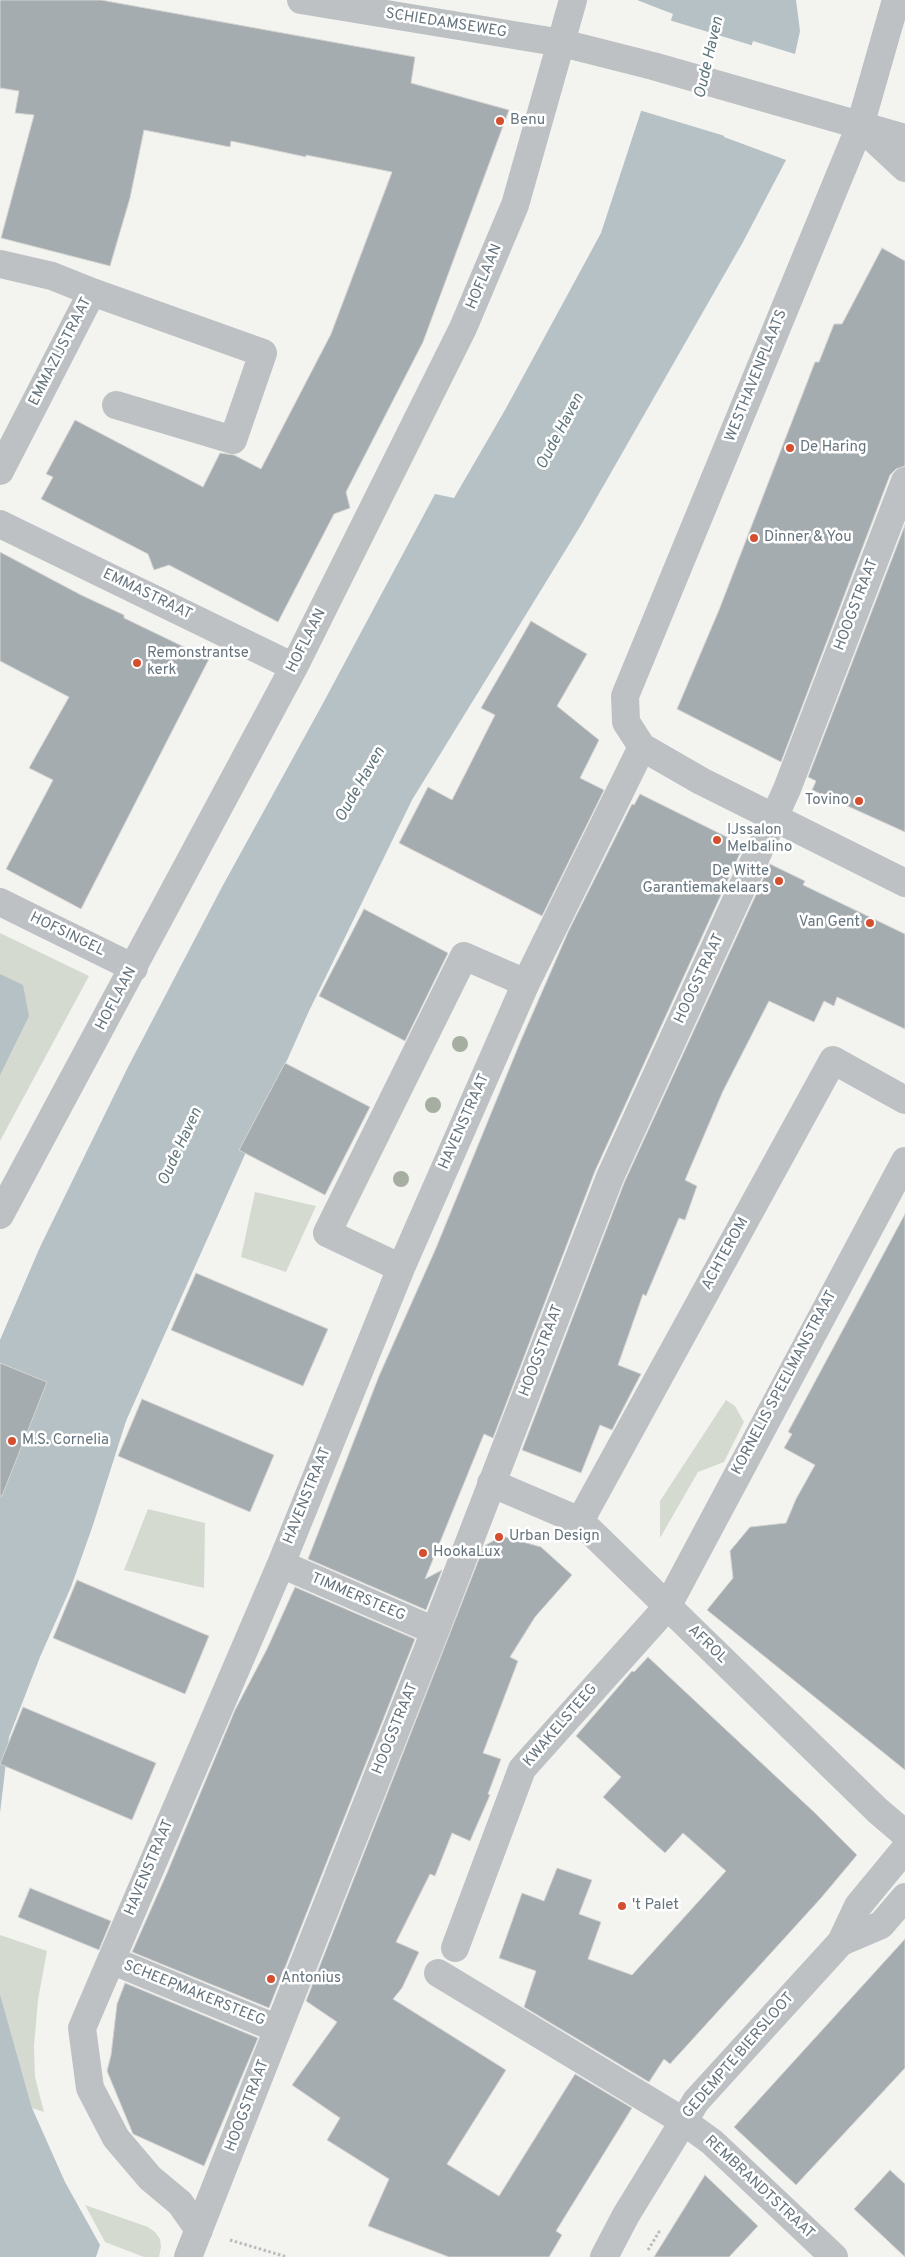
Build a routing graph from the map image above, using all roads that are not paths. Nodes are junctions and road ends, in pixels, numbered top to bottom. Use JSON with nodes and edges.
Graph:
{"nodes":[{"id":1,"x":301,"y":0,"type":"edge"},
{"id":2,"x":573,"y":0,"type":"edge"},
{"id":3,"x":896,"y":0,"type":"edge"},
{"id":4,"x":562,"y":43,"type":"junction"},
{"id":5,"x":860,"y":126,"type":"junction"},
{"id":6,"x":905,"y":138,"type":"edge"},
{"id":7,"x":905,"y":168,"type":"edge"},
{"id":8,"x":0,"y":264,"type":"edge"},
{"id":9,"x":92,"y":292,"type":"junction"},
{"id":10,"x":116,"y":404,"type":"dead end"},
{"id":11,"x":0,"y":471,"type":"edge"},
{"id":12,"x":905,"y":481,"type":"edge"},
{"id":13,"x":0,"y":524,"type":"edge"},
{"id":14,"x":294,"y":667,"type":"junction"},
{"id":15,"x":642,"y":747,"type":"junction"},
{"id":16,"x":773,"y":818,"type":"junction"},
{"id":17,"x":905,"y":883,"type":"edge"},
{"id":18,"x":0,"y":902,"type":"edge"},
{"id":19,"x":134,"y":968,"type":"junction"},
{"id":20,"x":526,"y":982,"type":"junction"},
{"id":21,"x":905,"y":1100,"type":"edge"},
{"id":22,"x":905,"y":1161,"type":"edge"},
{"id":23,"x":0,"y":1216,"type":"edge"},
{"id":24,"x":401,"y":1268,"type":"junction"},
{"id":25,"x":491,"y":1483,"type":"junction"},
{"id":26,"x":580,"y":1521,"type":"junction"},
{"id":27,"x":280,"y":1564,"type":"junction"},
{"id":28,"x":667,"y":1606,"type":"junction"},
{"id":29,"x":435,"y":1631,"type":"junction"},
{"id":30,"x":905,"y":1834,"type":"edge"},
{"id":31,"x":905,"y":1849,"type":"edge"},
{"id":32,"x":905,"y":1897,"type":"edge"},
{"id":33,"x":841,"y":1942,"type":"junction"},
{"id":34,"x":455,"y":1948,"type":"dead end"},
{"id":35,"x":111,"y":1960,"type":"junction"},
{"id":36,"x":438,"y":1973,"type":"dead end"},
{"id":37,"x":278,"y":2028,"type":"junction"},
{"id":38,"x":683,"y":2121,"type":"junction"},
{"id":39,"x":199,"y":2230,"type":"junction"},
{"id":40,"x":188,"y":2257,"type":"edge"},
{"id":41,"x":604,"y":2257,"type":"edge"},
{"id":42,"x":834,"y":2257,"type":"edge"}],
"edges":[{"from":1,"to":4,"type":"street","name":"SCHIEDAMSEWEG"},
{"from":2,"to":4,"type":"street","name":"HOFLAAN"},
{"from":3,"to":5,"type":"street","name":"WESTHAVENPLAATS"},
{"from":4,"to":5,"type":"street","name":"SCHIEDAMSEWEG"},
{"from":4,"to":14,"type":"street","name":"HOFLAAN"},
{"from":5,"to":6,"type":"street","name":"SCHIEDAMSEWEG"},
{"from":5,"to":7,"type":"street"},
{"from":5,"to":15,"type":"street","name":"WESTHAVENPLAATS"},
{"from":8,"to":9,"type":"street","name":"EMMAZIJSTRAAT"},
{"from":9,"to":10,"type":"street"},
{"from":9,"to":11,"type":"street","name":"EMMAZIJSTRAAT"},
{"from":12,"to":16,"type":"street","name":"HOOGSTRAAT"},
{"from":13,"to":14,"type":"street","name":"EMMASTRAAT"},
{"from":14,"to":19,"type":"street","name":"HOFLAAN"},
{"from":15,"to":16,"type":"street"},
{"from":15,"to":20,"type":"street","name":"HAVENSTRAAT"},
{"from":16,"to":17,"type":"street"},
{"from":16,"to":25,"type":"street","name":"HOOGSTRAAT"},
{"from":18,"to":19,"type":"street","name":"HOFSINGEL"},
{"from":19,"to":23,"type":"street","name":"HOFLAAN"},
{"from":20,"to":24,"type":"street","name":"HAVENSTRAAT"},
{"from":20,"to":24,"type":"street"},
{"from":21,"to":26,"type":"street","name":"ACHTEROM"},
{"from":22,"to":28,"type":"street","name":"KORNELIS SPEELMANSTRAAT"},
{"from":24,"to":27,"type":"street","name":"HAVENSTRAAT"},
{"from":25,"to":26,"type":"street","name":"AFROL"},
{"from":25,"to":29,"type":"street","name":"HOOGSTRAAT"},
{"from":26,"to":28,"type":"street","name":"AFROL"},
{"from":27,"to":29,"type":"street","name":"TIMMERSTEEG"},
{"from":27,"to":35,"type":"street","name":"HAVENSTRAAT"},
{"from":28,"to":30,"type":"street","name":"AFROL"},
{"from":28,"to":34,"type":"street","name":"KWAKELSTEEG"},
{"from":29,"to":37,"type":"street","name":"HOOGSTRAAT"},
{"from":31,"to":33,"type":"street","name":"GEDEMPTE BIERSLOOT"},
{"from":32,"to":33,"type":"street","name":"GEDEMPTE BIERSLOOT"},
{"from":33,"to":38,"type":"street","name":"GEDEMPTE BIERSLOOT"},
{"from":35,"to":37,"type":"street","name":"SCHEEPMAKERSTEEG"},
{"from":35,"to":39,"type":"street","name":"HAVENSTRAAT"},
{"from":36,"to":38,"type":"street","name":"REMBRANDTSTRAAT"},
{"from":37,"to":39,"type":"street","name":"HOOGSTRAAT"},
{"from":38,"to":41,"type":"street","name":"GEDEMPTE BIERSLOOT"},
{"from":38,"to":42,"type":"street","name":"REMBRANDTSTRAAT"},
{"from":39,"to":40,"type":"street","name":"HOOGSTRAAT"}]}
